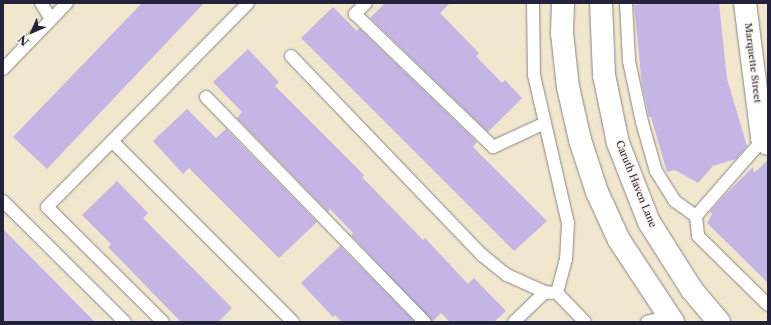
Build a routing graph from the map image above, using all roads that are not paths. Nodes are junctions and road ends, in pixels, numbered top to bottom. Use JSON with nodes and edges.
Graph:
{"nodes":[{"id":1,"x":41,"y":3,"type":"edge"},
{"id":2,"x":67,"y":3,"type":"edge"},
{"id":3,"x":248,"y":3,"type":"edge"},
{"id":4,"x":366,"y":3,"type":"edge"},
{"id":5,"x":533,"y":3,"type":"edge"},
{"id":6,"x":563,"y":3,"type":"edge"},
{"id":7,"x":600,"y":3,"type":"edge"},
{"id":8,"x":626,"y":3,"type":"edge"},
{"id":9,"x":745,"y":3,"type":"edge"},
{"id":10,"x":51,"y":19,"type":"junction"},
{"id":11,"x":290,"y":56,"type":"dead end"},
{"id":12,"x":3,"y":69,"type":"edge"},
{"id":13,"x":206,"y":97,"type":"dead end"},
{"id":14,"x":545,"y":123,"type":"junction"},
{"id":15,"x":766,"y":139,"type":"edge"},
{"id":16,"x":112,"y":141,"type":"junction"},
{"id":17,"x":3,"y":201,"type":"edge"},
{"id":18,"x":696,"y":216,"type":"junction"},
{"id":19,"x":692,"y":290,"type":"junction"},
{"id":20,"x":545,"y":292,"type":"junction"},
{"id":21,"x":557,"y":293,"type":"junction"},
{"id":22,"x":768,"y":305,"type":"edge"},
{"id":23,"x":670,"y":320,"type":"edge"},
{"id":24,"x":125,"y":322,"type":"edge"},
{"id":25,"x":163,"y":322,"type":"edge"},
{"id":26,"x":293,"y":322,"type":"edge"},
{"id":27,"x":425,"y":322,"type":"edge"},
{"id":28,"x":514,"y":322,"type":"edge"},
{"id":29,"x":586,"y":322,"type":"edge"},
{"id":30,"x":647,"y":322,"type":"edge"},
{"id":31,"x":719,"y":322,"type":"edge"}],
"edges":[{"from":1,"to":10,"type":"lane"},
{"from":2,"to":10,"type":"lane"},
{"from":3,"to":16,"type":"lane"},
{"from":4,"to":14,"type":"lane"},
{"from":5,"to":14,"type":"lane"},
{"from":6,"to":23,"type":"main road"},
{"from":7,"to":19,"type":"main road","name":"Caruth Haven Lane"},
{"from":8,"to":18,"type":"lane"},
{"from":9,"to":15,"type":"main road","name":"Marquette Street"},
{"from":10,"to":12,"type":"lane"},
{"from":11,"to":20,"type":"lane"},
{"from":13,"to":27,"type":"lane"},
{"from":14,"to":21,"type":"lane"},
{"from":15,"to":18,"type":"lane"},
{"from":16,"to":25,"type":"lane"},
{"from":16,"to":26,"type":"lane"},
{"from":17,"to":24,"type":"lane"},
{"from":18,"to":22,"type":"lane"},
{"from":19,"to":23,"type":"main road"},
{"from":19,"to":31,"type":"main road","name":"Caruth Haven Lane"},
{"from":20,"to":21,"type":"lane"},
{"from":20,"to":28,"type":"lane"},
{"from":21,"to":29,"type":"lane"},
{"from":23,"to":30,"type":"lane"}]}
